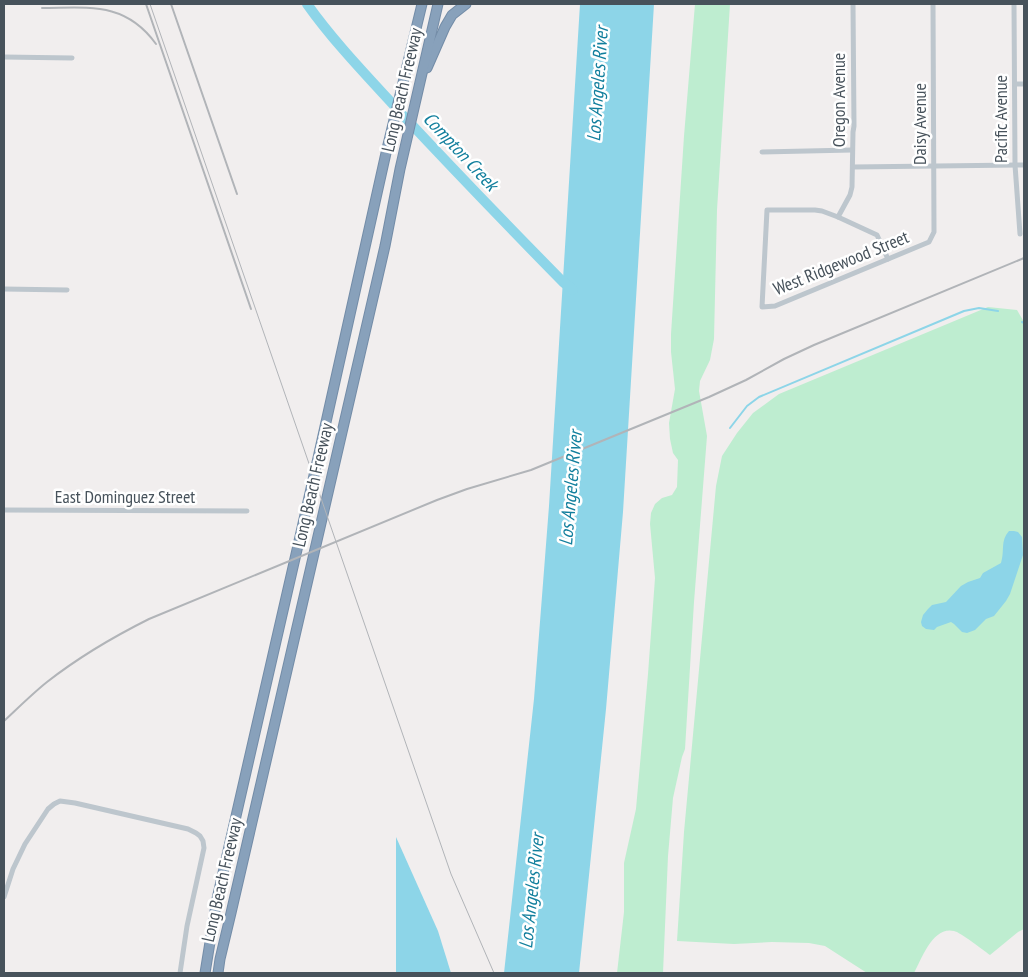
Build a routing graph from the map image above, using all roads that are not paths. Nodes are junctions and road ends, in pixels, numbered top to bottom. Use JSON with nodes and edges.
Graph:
{"nodes":[{"id":1,"x":422,"y":4,"type":"edge"},
{"id":2,"x":438,"y":4,"type":"edge"},
{"id":3,"x":466,"y":4,"type":"edge"},
{"id":4,"x":853,"y":4,"type":"edge"},
{"id":5,"x":933,"y":4,"type":"edge"},
{"id":6,"x":1014,"y":4,"type":"edge"},
{"id":7,"x":4,"y":57,"type":"edge"},
{"id":8,"x":72,"y":58,"type":"dead end"},
{"id":9,"x":420,"y":84,"type":"junction"},
{"id":10,"x":1015,"y":84,"type":"junction"},
{"id":11,"x":1024,"y":84,"type":"edge"},
{"id":12,"x":852,"y":150,"type":"junction"},
{"id":13,"x":762,"y":152,"type":"dead end"},
{"id":14,"x":1015,"y":165,"type":"junction"},
{"id":15,"x":1024,"y":165,"type":"edge"},
{"id":16,"x":934,"y":166,"type":"junction"},
{"id":17,"x":852,"y":167,"type":"junction"},
{"id":18,"x":838,"y":218,"type":"junction"},
{"id":19,"x":1020,"y":234,"type":"dead end"},
{"id":20,"x":929,"y":242,"type":"joint"},
{"id":21,"x":888,"y":259,"type":"junction"},
{"id":22,"x":4,"y":289,"type":"edge"},
{"id":23,"x":68,"y":290,"type":"dead end"},
{"id":24,"x":4,"y":510,"type":"edge"},
{"id":25,"x":247,"y":511,"type":"dead end"},
{"id":26,"x":4,"y":897,"type":"edge"},
{"id":27,"x":180,"y":973,"type":"edge"},
{"id":28,"x":205,"y":973,"type":"edge"},
{"id":29,"x":218,"y":973,"type":"edge"}],
"edges":[{"from":1,"to":28,"type":"highway","name":"Long Beach Freeway"},
{"from":2,"to":9,"type":"highway","name":"Long Beach Freeway"},
{"from":3,"to":9,"type":"highway"},
{"from":4,"to":12,"type":"street","name":"Oregon Avenue"},
{"from":5,"to":16,"type":"street","name":"Daisy Avenue"},
{"from":6,"to":10,"type":"street","name":"Pacific Avenue"},
{"from":7,"to":8,"type":"street"},
{"from":9,"to":29,"type":"highway","name":"Long Beach Freeway"},
{"from":10,"to":11,"type":"street"},
{"from":10,"to":14,"type":"street","name":"Pacific Avenue"},
{"from":12,"to":13,"type":"street"},
{"from":12,"to":17,"type":"street","name":"Oregon Avenue"},
{"from":14,"to":15,"type":"street"},
{"from":14,"to":16,"type":"street"},
{"from":14,"to":19,"type":"street","name":"Pacific Avenue"},
{"from":16,"to":17,"type":"street"},
{"from":16,"to":20,"type":"street","name":"Daisy Avenue"},
{"from":17,"to":18,"type":"street","name":"Oregon Avenue"},
{"from":18,"to":21,"type":"street"},
{"from":18,"to":21,"type":"street","name":"West Ridgewood Street"},
{"from":20,"to":21,"type":"street","name":"West Ridgewood Street"},
{"from":22,"to":23,"type":"street"},
{"from":24,"to":25,"type":"street","name":"East Dominguez Street"},
{"from":26,"to":27,"type":"street"}]}
